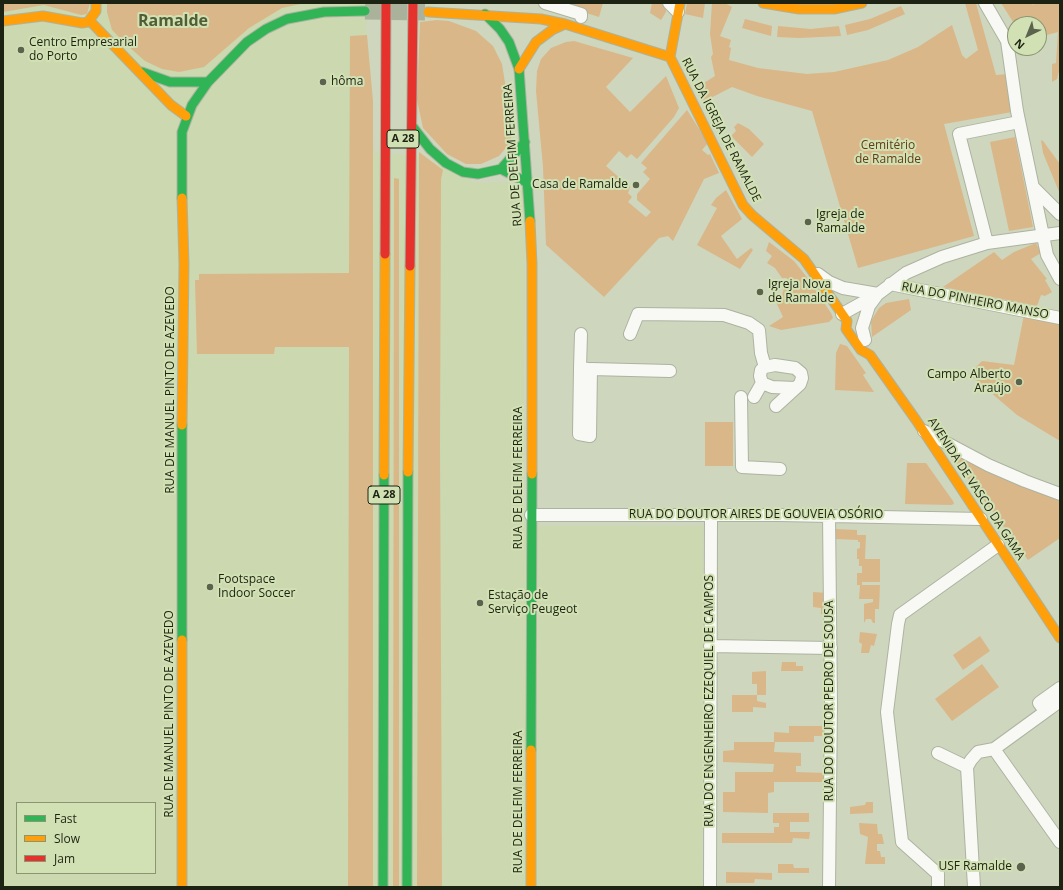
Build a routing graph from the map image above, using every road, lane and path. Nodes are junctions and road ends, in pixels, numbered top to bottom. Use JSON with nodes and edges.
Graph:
{"nodes":[{"id":1,"x":386,"y":3,"type":"edge"},
{"id":2,"x":413,"y":3,"type":"edge"},
{"id":3,"x":545,"y":3,"type":"edge"},
{"id":4,"x":669,"y":3,"type":"edge"},
{"id":5,"x":763,"y":3,"type":"edge"},
{"id":6,"x":862,"y":3,"type":"edge"},
{"id":7,"x":985,"y":3,"type":"edge"},
{"id":8,"x":96,"y":7,"type":"edge"},
{"id":9,"x":679,"y":8,"type":"edge"},
{"id":10,"x":365,"y":11,"type":"tunnel mouth"},
{"id":11,"x":428,"y":12,"type":"tunnel mouth"},
{"id":12,"x":485,"y":14,"type":"junction"},
{"id":13,"x":580,"y":17,"type":"dead end"},
{"id":14,"x":3,"y":21,"type":"edge"},
{"id":15,"x":86,"y":22,"type":"junction"},
{"id":16,"x":565,"y":24,"type":"junction"},
{"id":17,"x":670,"y":57,"type":"junction"},
{"id":18,"x":519,"y":69,"type":"junction"},
{"id":19,"x":142,"y":72,"type":"junction"},
{"id":20,"x":208,"y":82,"type":"junction"},
{"id":21,"x":402,"y":102,"type":"dead end"},
{"id":22,"x":186,"y":116,"type":"junction"},
{"id":23,"x":1019,"y":122,"type":"junction"},
{"id":24,"x":412,"y":126,"type":"junction"},
{"id":25,"x":525,"y":142,"type":"junction"},
{"id":26,"x":501,"y":169,"type":"junction"},
{"id":27,"x":528,"y":183,"type":"junction"},
{"id":28,"x":1034,"y":188,"type":"junction"},
{"id":29,"x":1060,"y":214,"type":"edge"},
{"id":30,"x":1060,"y":233,"type":"edge"},
{"id":31,"x":1044,"y":237,"type":"junction"},
{"id":32,"x":987,"y":243,"type":"junction"},
{"id":33,"x":811,"y":268,"type":"junction"},
{"id":34,"x":409,"y":274,"type":"junction"},
{"id":35,"x":1060,"y":280,"type":"edge"},
{"id":36,"x":890,"y":284,"type":"junction"},
{"id":37,"x":878,"y":294,"type":"junction"},
{"id":38,"x":844,"y":318,"type":"junction"},
{"id":39,"x":1060,"y":318,"type":"edge"},
{"id":40,"x":581,"y":334,"type":"dead end"},
{"id":41,"x":630,"y":334,"type":"dead end"},
{"id":42,"x":865,"y":340,"type":"junction"},
{"id":43,"x":870,"y":355,"type":"junction"},
{"id":44,"x":765,"y":367,"type":"junction"},
{"id":45,"x":586,"y":369,"type":"junction"},
{"id":46,"x":670,"y":371,"type":"dead end"},
{"id":47,"x":762,"y":383,"type":"junction"},
{"id":48,"x":795,"y":388,"type":"junction"},
{"id":49,"x":741,"y":397,"type":"dead end"},
{"id":50,"x":754,"y":397,"type":"dead end"},
{"id":51,"x":776,"y":406,"type":"dead end"},
{"id":52,"x":922,"y":430,"type":"junction"},
{"id":53,"x":780,"y":469,"type":"dead end"},
{"id":54,"x":1060,"y":494,"type":"edge"},
{"id":55,"x":531,"y":515,"type":"junction"},
{"id":56,"x":711,"y":516,"type":"junction"},
{"id":57,"x":829,"y":516,"type":"junction"},
{"id":58,"x":981,"y":519,"type":"junction"},
{"id":59,"x":998,"y":545,"type":"junction"},
{"id":60,"x":1060,"y":638,"type":"edge"},
{"id":61,"x":710,"y":646,"type":"junction"},
{"id":62,"x":831,"y":648,"type":"junction"},
{"id":63,"x":1060,"y":688,"type":"edge"},
{"id":64,"x":1060,"y":701,"type":"edge"},
{"id":65,"x":1045,"y":711,"type":"junction"},
{"id":66,"x":994,"y":749,"type":"junction"},
{"id":67,"x":938,"y":753,"type":"dead end"},
{"id":68,"x":967,"y":767,"type":"junction"},
{"id":69,"x":1060,"y":842,"type":"edge"},
{"id":70,"x":182,"y":887,"type":"edge"},
{"id":71,"x":383,"y":887,"type":"edge"},
{"id":72,"x":407,"y":887,"type":"edge"},
{"id":73,"x":531,"y":887,"type":"edge"},
{"id":74,"x":710,"y":887,"type":"edge"},
{"id":75,"x":828,"y":887,"type":"edge"},
{"id":76,"x":938,"y":887,"type":"edge"},
{"id":77,"x":974,"y":887,"type":"edge"}],
"edges":[{"from":1,"to":71,"type":"main road","number":"A 28"},
{"from":2,"to":24,"type":"main road","number":"A 28"},
{"from":3,"to":13,"type":"street"},
{"from":4,"to":9,"type":"street"},
{"from":5,"to":6,"type":"main road"},
{"from":7,"to":23,"type":"street"},
{"from":8,"to":15,"type":"main road"},
{"from":9,"to":17,"type":"main road"},
{"from":10,"to":20,"type":"main road","name":"RUA DE MANUEL PINTO DE AZEVEDO"},
{"from":11,"to":12,"type":"main road"},
{"from":12,"to":16,"type":"main road"},
{"from":12,"to":18,"type":"main road","name":"RUA DE DELFIM FERREIRA"},
{"from":14,"to":15,"type":"main road"},
{"from":15,"to":19,"type":"main road"},
{"from":16,"to":17,"type":"main road"},
{"from":16,"to":18,"type":"main road","name":"RUA DE DELFIM FERREIRA"},
{"from":17,"to":33,"type":"main road","name":"RUA DA IGREJA DE RAMALDE"},
{"from":18,"to":25,"type":"main road","name":"RUA DE DELFIM FERREIRA"},
{"from":19,"to":20,"type":"main road"},
{"from":19,"to":22,"type":"main road"},
{"from":20,"to":22,"type":"main road","name":"RUA DE MANUEL PINTO DE AZEVEDO"},
{"from":21,"to":34,"type":"main road","number":"A 28"},
{"from":22,"to":70,"type":"main road","name":"RUA DE MANUEL PINTO DE AZEVEDO"},
{"from":23,"to":28,"type":"street"},
{"from":23,"to":32,"type":"street"},
{"from":24,"to":26,"type":"main road"},
{"from":24,"to":34,"type":"main road","number":"A 28"},
{"from":25,"to":26,"type":"main road"},
{"from":25,"to":27,"type":"main road","name":"RUA DE DELFIM FERREIRA"},
{"from":26,"to":27,"type":"main road"},
{"from":27,"to":55,"type":"main road","name":"RUA DE DELFIM FERREIRA"},
{"from":28,"to":29,"type":"street"},
{"from":28,"to":31,"type":"street"},
{"from":30,"to":31,"type":"street","name":"RUA DO PINHEIRO MANSO"},
{"from":31,"to":32,"type":"street","name":"RUA DO PINHEIRO MANSO"},
{"from":31,"to":35,"type":"street"},
{"from":32,"to":36,"type":"street","name":"RUA DO PINHEIRO MANSO"},
{"from":33,"to":37,"type":"street"},
{"from":33,"to":38,"type":"main road","name":"RUA DA IGREJA DE RAMALDE"},
{"from":34,"to":72,"type":"main road","number":"A 28"},
{"from":36,"to":37,"type":"street","name":"RUA DO PINHEIRO MANSO"},
{"from":36,"to":39,"type":"street","name":"RUA DO PINHEIRO MANSO"},
{"from":37,"to":38,"type":"street","name":"RUA DO PINHEIRO MANSO"},
{"from":37,"to":42,"type":"street","name":"RUA DO PINHEIRO MANSO"},
{"from":38,"to":42,"type":"main road","name":"AVENIDA DE VASCO DA GAMA"},
{"from":38,"to":43,"type":"main road","name":"AVENIDA DE VASCO DA GAMA"},
{"from":40,"to":45,"type":"street"},
{"from":41,"to":44,"type":"street"},
{"from":42,"to":43,"type":"main road","name":"AVENIDA DE VASCO DA GAMA"},
{"from":43,"to":52,"type":"main road","name":"AVENIDA DE VASCO DA GAMA"},
{"from":44,"to":47,"type":"street"},
{"from":44,"to":48,"type":"street"},
{"from":45,"to":45,"type":"street"},
{"from":45,"to":46,"type":"street"},
{"from":47,"to":48,"type":"street"},
{"from":47,"to":50,"type":"street"},
{"from":48,"to":51,"type":"street"},
{"from":49,"to":53,"type":"street"},
{"from":52,"to":54,"type":"street"},
{"from":52,"to":58,"type":"main road","name":"AVENIDA DE VASCO DA GAMA"},
{"from":55,"to":56,"type":"street","name":"RUA DO DOUTOR AIRES DE GOUVEIA OSÓRIO"},
{"from":55,"to":73,"type":"main road","name":"RUA DE DELFIM FERREIRA"},
{"from":56,"to":57,"type":"street","name":"RUA DO DOUTOR AIRES DE GOUVEIA OSÓRIO"},
{"from":56,"to":61,"type":"street","name":"RUA DO ENGENHEIRO EZEQUIEL DE CAMPOS"},
{"from":57,"to":58,"type":"street","name":"RUA DO DOUTOR AIRES DE GOUVEIA OSÓRIO"},
{"from":57,"to":62,"type":"street","name":"RUA DO DOUTOR PEDRO DE SOUSA"},
{"from":58,"to":59,"type":"main road","name":"AVENIDA DE VASCO DA GAMA"},
{"from":59,"to":60,"type":"main road","name":"AVENIDA DE VASCO DA GAMA"},
{"from":59,"to":76,"type":"street"},
{"from":61,"to":62,"type":"street"},
{"from":61,"to":74,"type":"street","name":"RUA DO ENGENHEIRO EZEQUIEL DE CAMPOS"},
{"from":62,"to":75,"type":"street","name":"RUA DO DOUTOR PEDRO DE SOUSA"},
{"from":63,"to":65,"type":"street"},
{"from":64,"to":65,"type":"street"},
{"from":65,"to":66,"type":"street"},
{"from":66,"to":68,"type":"street"},
{"from":66,"to":69,"type":"street"},
{"from":67,"to":68,"type":"street"},
{"from":68,"to":77,"type":"street"}]}
